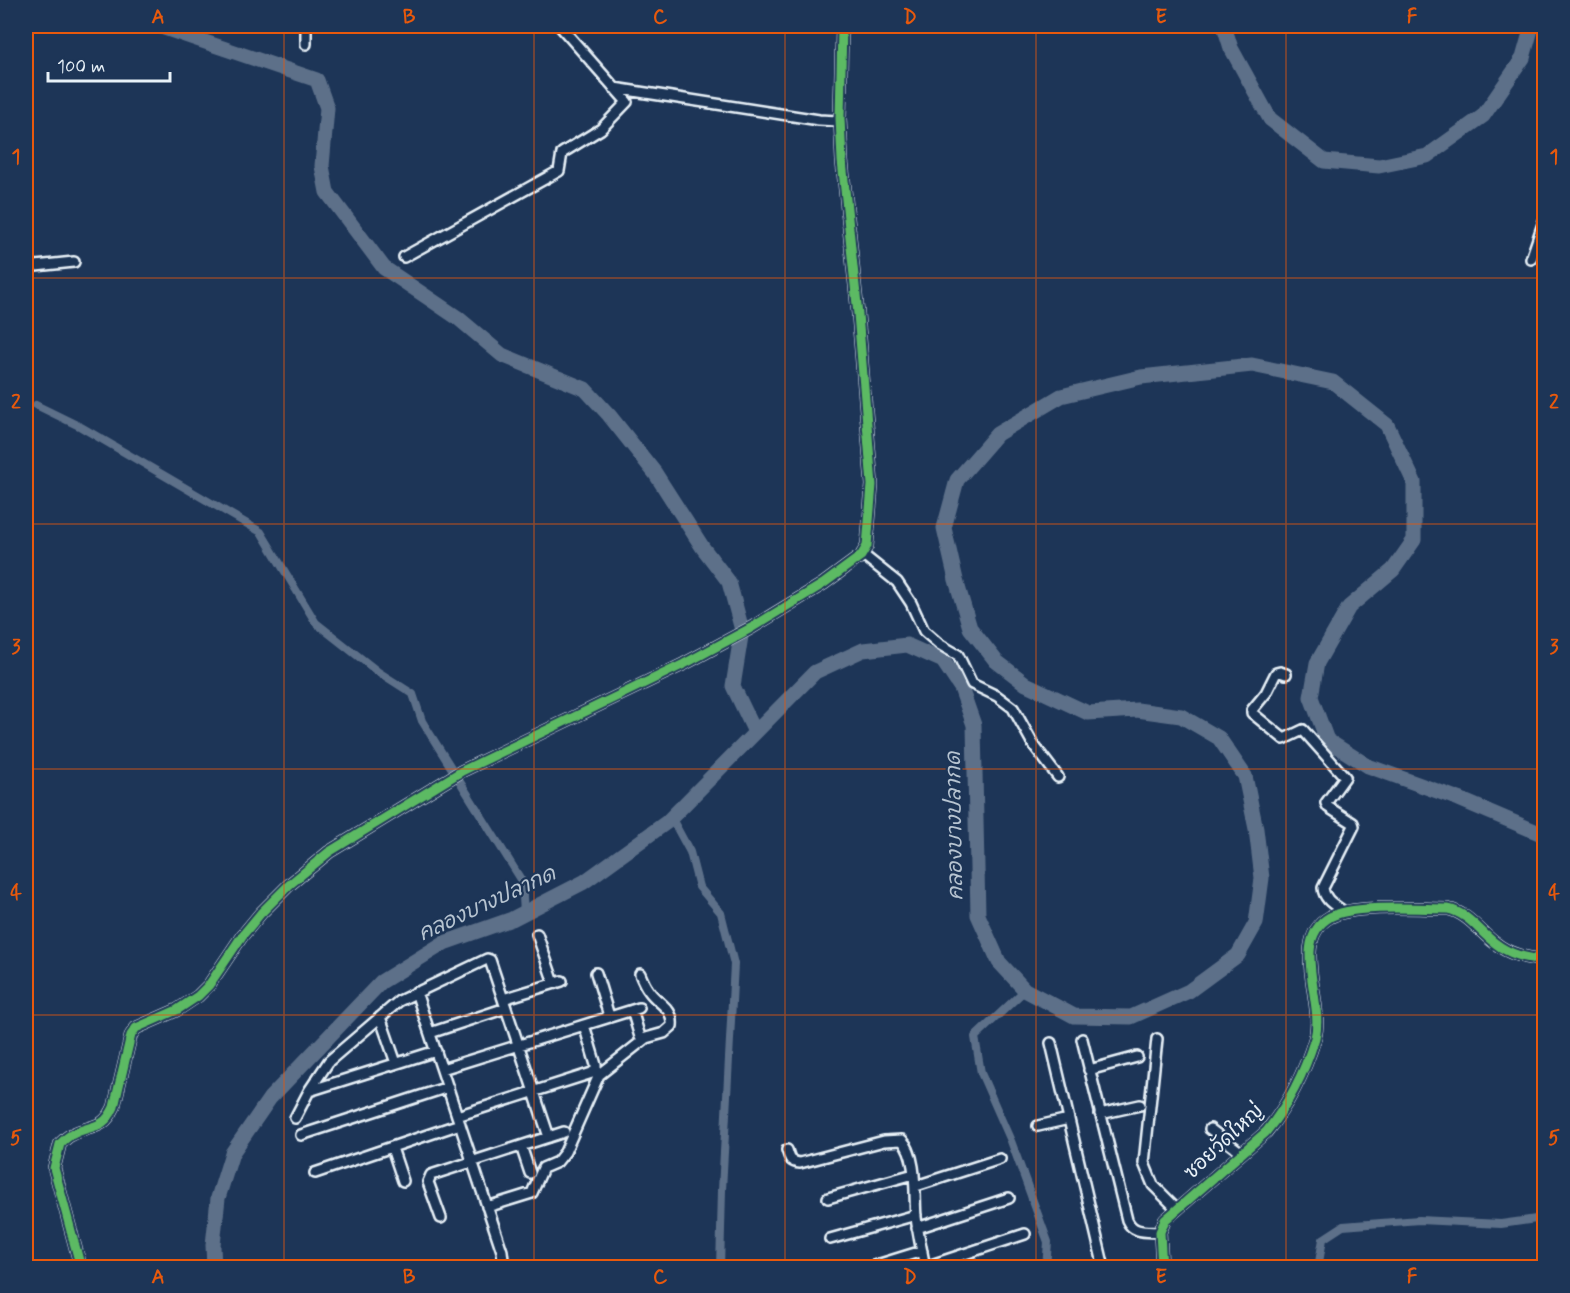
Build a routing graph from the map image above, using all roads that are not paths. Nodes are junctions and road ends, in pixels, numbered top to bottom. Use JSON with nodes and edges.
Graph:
{"nodes":[{"id":1,"x":306,"y":26,"type":"edge"},
{"id":2,"x":560,"y":26,"type":"edge"},
{"id":3,"x":842,"y":26,"type":"edge"},
{"id":4,"x":306,"y":44,"type":"dead end"},
{"id":5,"x":614,"y":87,"type":"junction"},
{"id":6,"x":840,"y":118,"type":"junction"},
{"id":7,"x":1545,"y":221,"type":"edge"},
{"id":8,"x":404,"y":257,"type":"dead end"},
{"id":9,"x":1531,"y":259,"type":"dead end"},
{"id":10,"x":74,"y":262,"type":"dead end"},
{"id":11,"x":26,"y":267,"type":"edge"},
{"id":12,"x":862,"y":554,"type":"junction"},
{"id":13,"x":1286,"y":674,"type":"dead end"},
{"id":14,"x":1058,"y":777,"type":"dead end"},
{"id":15,"x":1344,"y":912,"type":"junction"},
{"id":16,"x":537,"y":934,"type":"dead end"},
{"id":17,"x":1545,"y":960,"type":"edge"},
{"id":18,"x":596,"y":973,"type":"dead end"},
{"id":19,"x":640,"y":974,"type":"dead end"},
{"id":20,"x":416,"y":992,"type":"junction"},
{"id":21,"x":504,"y":1003,"type":"junction"},
{"id":22,"x":609,"y":1016,"type":"junction"},
{"id":23,"x":380,"y":1017,"type":"junction"},
{"id":24,"x":584,"y":1025,"type":"junction"},
{"id":25,"x":430,"y":1033,"type":"junction"},
{"id":26,"x":640,"y":1037,"type":"dead end"},
{"id":27,"x":1157,"y":1038,"type":"dead end"},
{"id":28,"x":1082,"y":1039,"type":"dead end"},
{"id":29,"x":1051,"y":1043,"type":"dead end"},
{"id":30,"x":518,"y":1046,"type":"junction"},
{"id":31,"x":436,"y":1051,"type":"junction"},
{"id":32,"x":1137,"y":1057,"type":"dead end"},
{"id":33,"x":396,"y":1063,"type":"junction"},
{"id":34,"x":442,"y":1069,"type":"junction"},
{"id":35,"x":1089,"y":1070,"type":"junction"},
{"id":36,"x":448,"y":1087,"type":"junction"},
{"id":37,"x":309,"y":1090,"type":"junction"},
{"id":38,"x":533,"y":1093,"type":"junction"},
{"id":39,"x":1140,"y":1105,"type":"dead end"},
{"id":40,"x":1100,"y":1114,"type":"junction"},
{"id":41,"x":295,"y":1118,"type":"dead end"},
{"id":42,"x":1069,"y":1119,"type":"junction"},
{"id":43,"x":458,"y":1120,"type":"junction"},
{"id":44,"x":1038,"y":1126,"type":"dead end"},
{"id":45,"x":1210,"y":1129,"type":"dead end"},
{"id":46,"x":564,"y":1132,"type":"dead end"},
{"id":47,"x":302,"y":1136,"type":"dead end"},
{"id":48,"x":549,"y":1137,"type":"junction"},
{"id":49,"x":521,"y":1146,"type":"junction"},
{"id":50,"x":392,"y":1148,"type":"junction"},
{"id":51,"x":788,"y":1150,"type":"dead end"},
{"id":52,"x":1242,"y":1153,"type":"junction"},
{"id":53,"x":1000,"y":1159,"type":"dead end"},
{"id":54,"x":472,"y":1162,"type":"junction"},
{"id":55,"x":315,"y":1173,"type":"dead end"},
{"id":56,"x":530,"y":1173,"type":"dead end"},
{"id":57,"x":914,"y":1174,"type":"junction"},
{"id":58,"x":403,"y":1181,"type":"dead end"},
{"id":59,"x":916,"y":1186,"type":"junction"},
{"id":60,"x":828,"y":1198,"type":"dead end"},
{"id":61,"x":1009,"y":1198,"type":"dead end"},
{"id":62,"x":487,"y":1207,"type":"junction"},
{"id":63,"x":1177,"y":1209,"type":"junction"},
{"id":64,"x":916,"y":1215,"type":"junction"},
{"id":65,"x":441,"y":1218,"type":"dead end"},
{"id":66,"x":917,"y":1228,"type":"junction"},
{"id":67,"x":1160,"y":1232,"type":"junction"},
{"id":68,"x":1026,"y":1234,"type":"dead end"},
{"id":69,"x":830,"y":1239,"type":"dead end"},
{"id":70,"x":922,"y":1251,"type":"junction"},
{"id":71,"x":925,"y":1267,"type":"edge"},
{"id":72,"x":81,"y":1268,"type":"edge"},
{"id":73,"x":504,"y":1268,"type":"edge"},
{"id":74,"x":867,"y":1268,"type":"edge"},
{"id":75,"x":1104,"y":1268,"type":"edge"},
{"id":76,"x":1162,"y":1268,"type":"edge"}],
"edges":[{"from":1,"to":4,"type":"street"},
{"from":2,"to":5,"type":"street"},
{"from":3,"to":6,"type":"street"},
{"from":5,"to":6,"type":"street"},
{"from":5,"to":8,"type":"street"},
{"from":6,"to":12,"type":"street"},
{"from":7,"to":9,"type":"street"},
{"from":10,"to":11,"type":"street"},
{"from":12,"to":14,"type":"street"},
{"from":12,"to":72,"type":"street"},
{"from":13,"to":15,"type":"street"},
{"from":15,"to":17,"type":"street","name":"ซอยวัดใหญ่"},
{"from":15,"to":52,"type":"street","name":"ซอยวัดใหญ่"},
{"from":16,"to":21,"type":"street"},
{"from":18,"to":22,"type":"street"},
{"from":19,"to":62,"type":"street"},
{"from":20,"to":21,"type":"street"},
{"from":20,"to":23,"type":"street"},
{"from":20,"to":25,"type":"street"},
{"from":21,"to":25,"type":"street"},
{"from":21,"to":30,"type":"street"},
{"from":22,"to":24,"type":"street"},
{"from":22,"to":26,"type":"street"},
{"from":23,"to":33,"type":"street"},
{"from":23,"to":37,"type":"street"},
{"from":24,"to":30,"type":"street"},
{"from":24,"to":38,"type":"street"},
{"from":25,"to":31,"type":"street"},
{"from":27,"to":63,"type":"street"},
{"from":28,"to":35,"type":"street"},
{"from":29,"to":42,"type":"street"},
{"from":30,"to":34,"type":"street"},
{"from":30,"to":38,"type":"street"},
{"from":31,"to":33,"type":"street"},
{"from":31,"to":34,"type":"street"},
{"from":32,"to":35,"type":"street"},
{"from":33,"to":37,"type":"street"},
{"from":34,"to":36,"type":"street"},
{"from":35,"to":40,"type":"street"},
{"from":36,"to":43,"type":"street"},
{"from":36,"to":47,"type":"street"},
{"from":37,"to":41,"type":"street"},
{"from":38,"to":43,"type":"street"},
{"from":38,"to":48,"type":"street"},
{"from":39,"to":40,"type":"street"},
{"from":40,"to":67,"type":"street"},
{"from":42,"to":44,"type":"street"},
{"from":42,"to":75,"type":"street"},
{"from":43,"to":50,"type":"street"},
{"from":43,"to":54,"type":"street"},
{"from":45,"to":52,"type":"street"},
{"from":46,"to":48,"type":"street"},
{"from":48,"to":49,"type":"street"},
{"from":49,"to":54,"type":"street"},
{"from":49,"to":56,"type":"street"},
{"from":50,"to":55,"type":"street"},
{"from":50,"to":58,"type":"street"},
{"from":51,"to":57,"type":"street"},
{"from":52,"to":63,"type":"street","name":"ซอยวัดใหญ่"},
{"from":53,"to":59,"type":"street"},
{"from":54,"to":62,"type":"street"},
{"from":54,"to":65,"type":"street"},
{"from":57,"to":59,"type":"street"},
{"from":57,"to":60,"type":"street"},
{"from":59,"to":64,"type":"street"},
{"from":61,"to":66,"type":"street"},
{"from":62,"to":73,"type":"street"},
{"from":63,"to":67,"type":"street","name":"ซอยวัดใหญ่"},
{"from":64,"to":66,"type":"street"},
{"from":64,"to":69,"type":"street"},
{"from":66,"to":70,"type":"street"},
{"from":67,"to":76,"type":"street"},
{"from":68,"to":71,"type":"street"},
{"from":70,"to":71,"type":"street"},
{"from":70,"to":74,"type":"street"}]}
